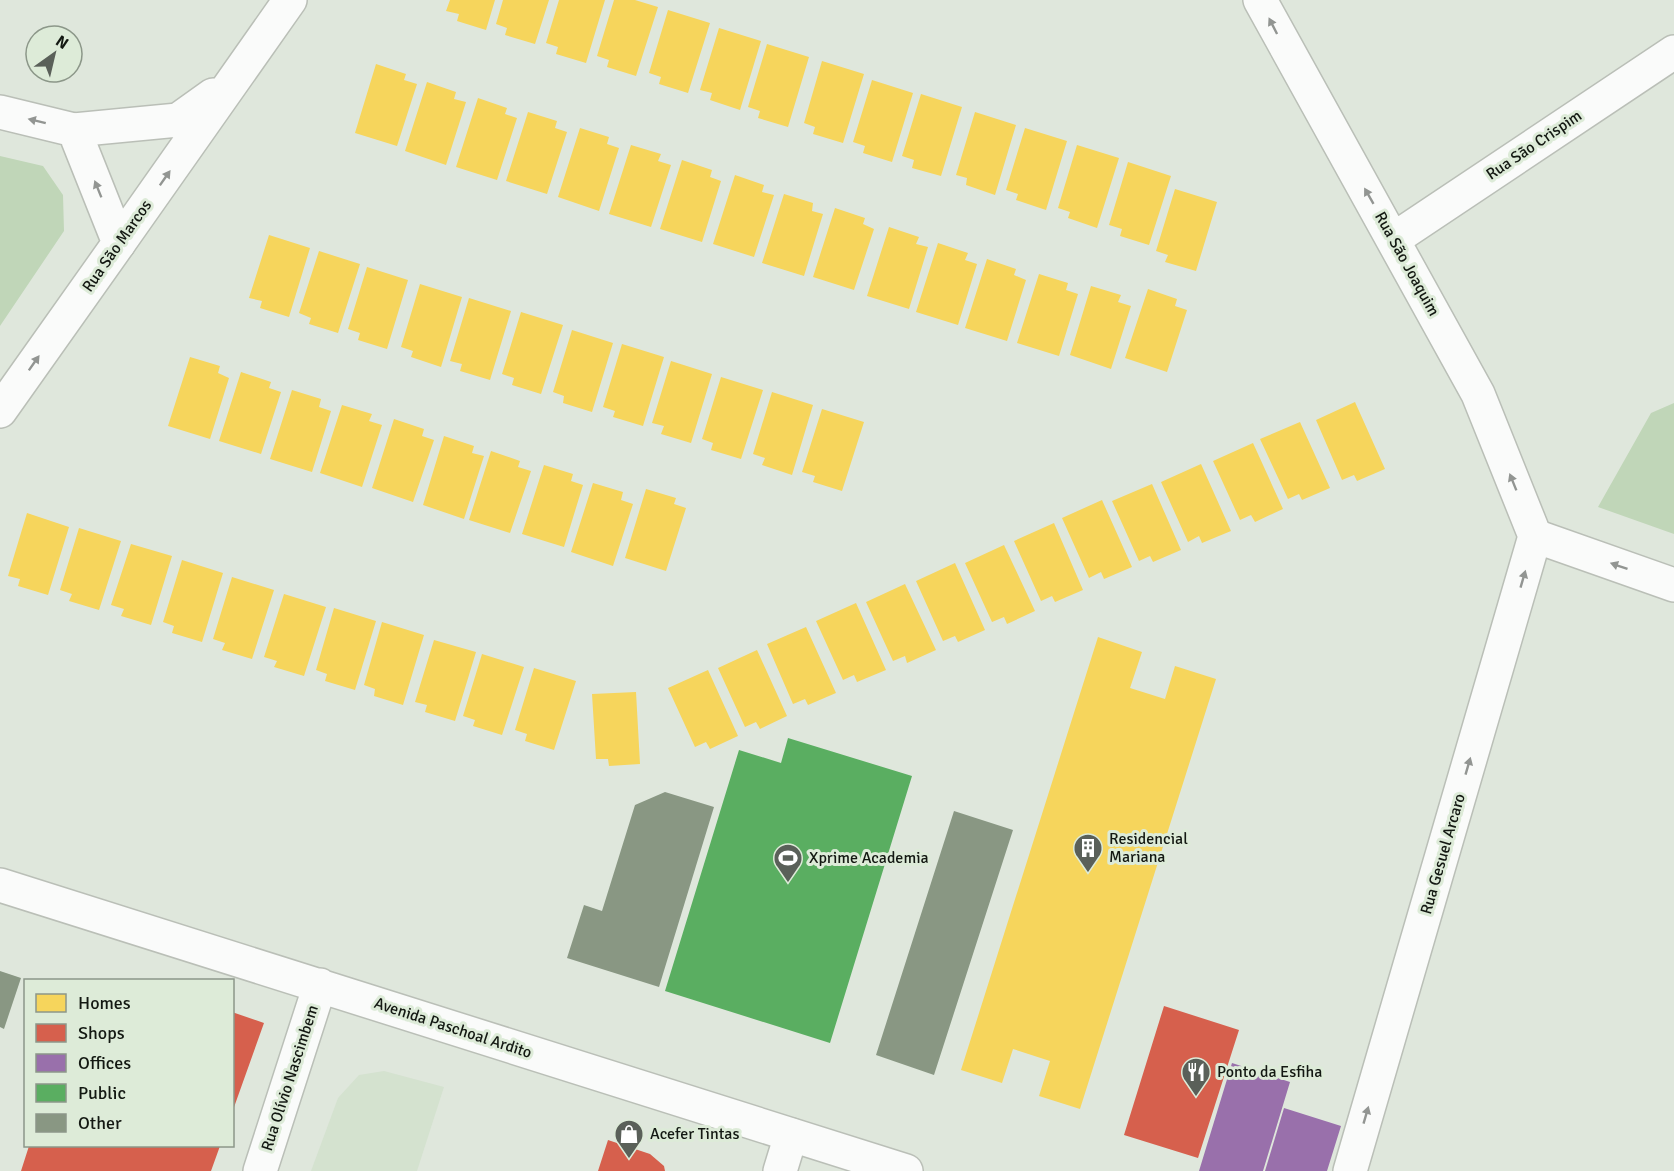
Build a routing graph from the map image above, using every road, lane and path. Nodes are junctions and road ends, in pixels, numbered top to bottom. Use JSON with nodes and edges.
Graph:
{"nodes":[{"id":1,"x":290,"y":0,"type":"edge"},
{"id":2,"x":1260,"y":0,"type":"edge"},
{"id":3,"x":1674,"y":52,"type":"edge"},
{"id":4,"x":234,"y":80,"type":"junction"},
{"id":5,"x":0,"y":112,"type":"edge"},
{"id":6,"x":74,"y":130,"type":"junction"},
{"id":7,"x":1394,"y":239,"type":"junction"},
{"id":8,"x":119,"y":243,"type":"junction"},
{"id":9,"x":0,"y":411,"type":"edge"},
{"id":10,"x":1535,"y":536,"type":"junction"},
{"id":11,"x":1674,"y":585,"type":"edge"},
{"id":12,"x":0,"y":885,"type":"edge"},
{"id":13,"x":320,"y":985,"type":"junction"},
{"id":14,"x":791,"y":1135,"type":"junction"},
{"id":15,"x":260,"y":1171,"type":"edge"},
{"id":16,"x":780,"y":1171,"type":"edge"},
{"id":17,"x":906,"y":1171,"type":"edge"},
{"id":18,"x":1350,"y":1171,"type":"edge"}],
"edges":[{"from":1,"to":4,"type":"street","name":"Rua São Marcos"},
{"from":7,"to":2,"type":"street","name":"Rua São Joaquim","one_way":true},
{"from":3,"to":7,"type":"street","name":"Rua São Crispim"},
{"from":4,"to":6,"type":"street","name":"Rua São Marcos"},
{"from":8,"to":4,"type":"street","name":"Rua São Marcos","one_way":true},
{"from":6,"to":5,"type":"street","name":"Rua São Marcos","one_way":true},
{"from":8,"to":6,"type":"street","one_way":true},
{"from":10,"to":7,"type":"street","name":"Rua São Joaquim","one_way":true},
{"from":9,"to":8,"type":"street","name":"Rua São Marcos","one_way":true},
{"from":11,"to":10,"type":"street","one_way":true},
{"from":18,"to":10,"type":"street","name":"Rua Gesuel Arcaro","one_way":true},
{"from":12,"to":13,"type":"street","name":"Avenida Paschoal Ardito"},
{"from":13,"to":14,"type":"street","name":"Avenida Paschoal Ardito"},
{"from":13,"to":15,"type":"street","name":"Rua Olívio Nascimbem"},
{"from":14,"to":16,"type":"street"},
{"from":14,"to":17,"type":"street","name":"Avenida Paschoal Ardito"}]}
